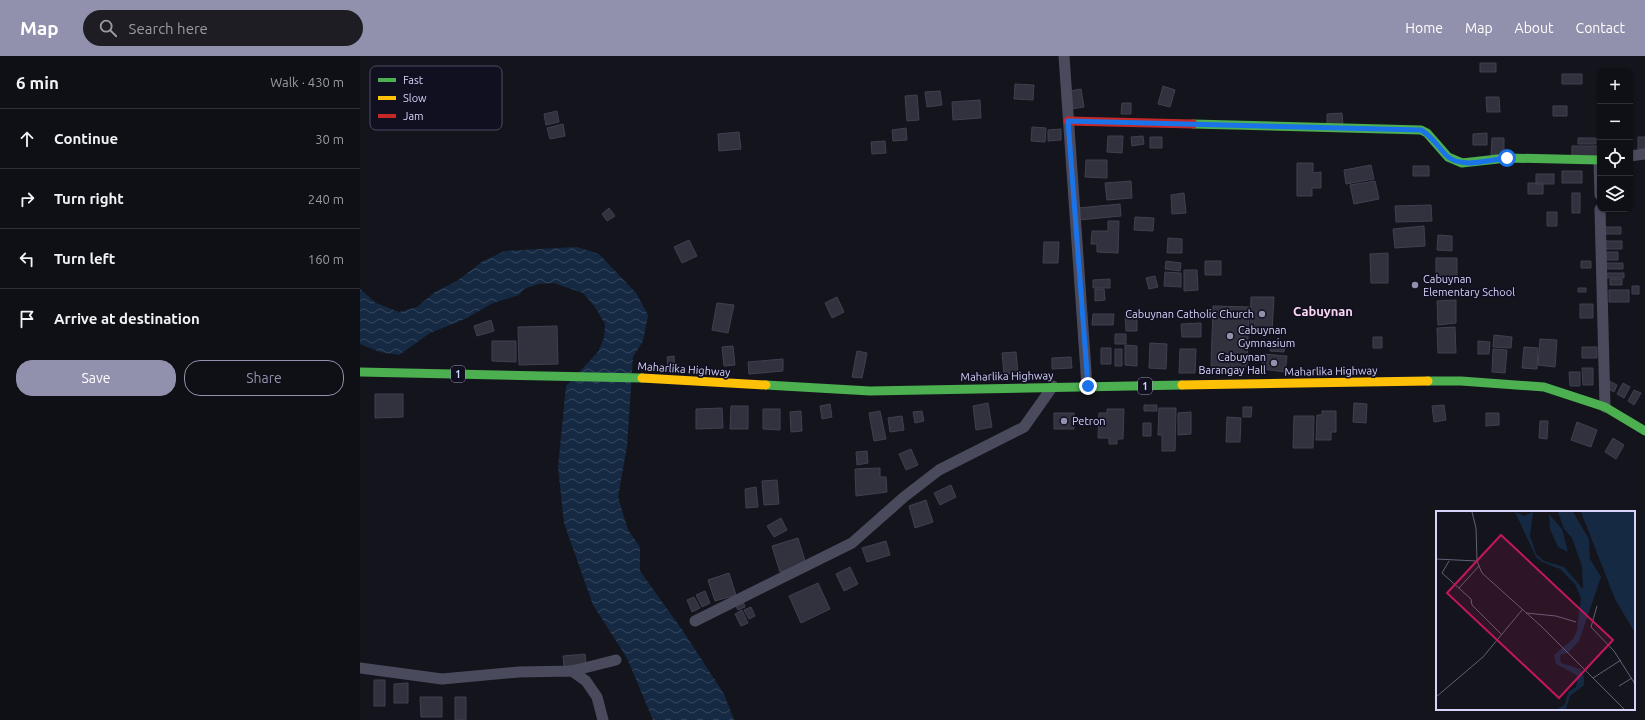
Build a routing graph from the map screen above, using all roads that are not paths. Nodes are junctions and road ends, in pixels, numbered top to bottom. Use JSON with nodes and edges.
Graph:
{"nodes":[{"id":1,"x":1064,"y":56,"type":"edge"},
{"id":2,"x":1068,"y":121,"type":"junction"},
{"id":3,"x":1645,"y":154,"type":"edge"},
{"id":4,"x":1633,"y":156,"type":"edge"},
{"id":5,"x":1597,"y":160,"type":"edge"},
{"id":6,"x":1600,"y":212,"type":"edge"},
{"id":7,"x":360,"y":372,"type":"edge"},
{"id":8,"x":1053,"y":386,"type":"junction"},
{"id":9,"x":1088,"y":386,"type":"junction"},
{"id":10,"x":1605,"y":407,"type":"junction"},
{"id":11,"x":1645,"y":430,"type":"edge"},
{"id":12,"x":695,"y":621,"type":"dead end"},
{"id":13,"x":616,"y":660,"type":"dead end"},
{"id":14,"x":360,"y":668,"type":"edge"},
{"id":15,"x":572,"y":671,"type":"junction"},
{"id":16,"x":603,"y":720,"type":"edge"}],
"edges":[{"from":1,"to":2,"type":"street"},
{"from":2,"to":5,"type":"main road"},
{"from":2,"to":9,"type":"street"},
{"from":3,"to":4,"type":"street"},
{"from":6,"to":10,"type":"street"},
{"from":7,"to":8,"type":"main road","name":"Maharlika Highway","number":"1"},
{"from":8,"to":9,"type":"main road","name":"Maharlika Highway","number":"1"},
{"from":8,"to":12,"type":"street"},
{"from":9,"to":10,"type":"main road","name":"Maharlika Highway","number":"1"},
{"from":10,"to":11,"type":"main road","name":"Maharlika Highway","number":"1"},
{"from":13,"to":15,"type":"street"},
{"from":14,"to":15,"type":"street"},
{"from":15,"to":16,"type":"street"}]}
